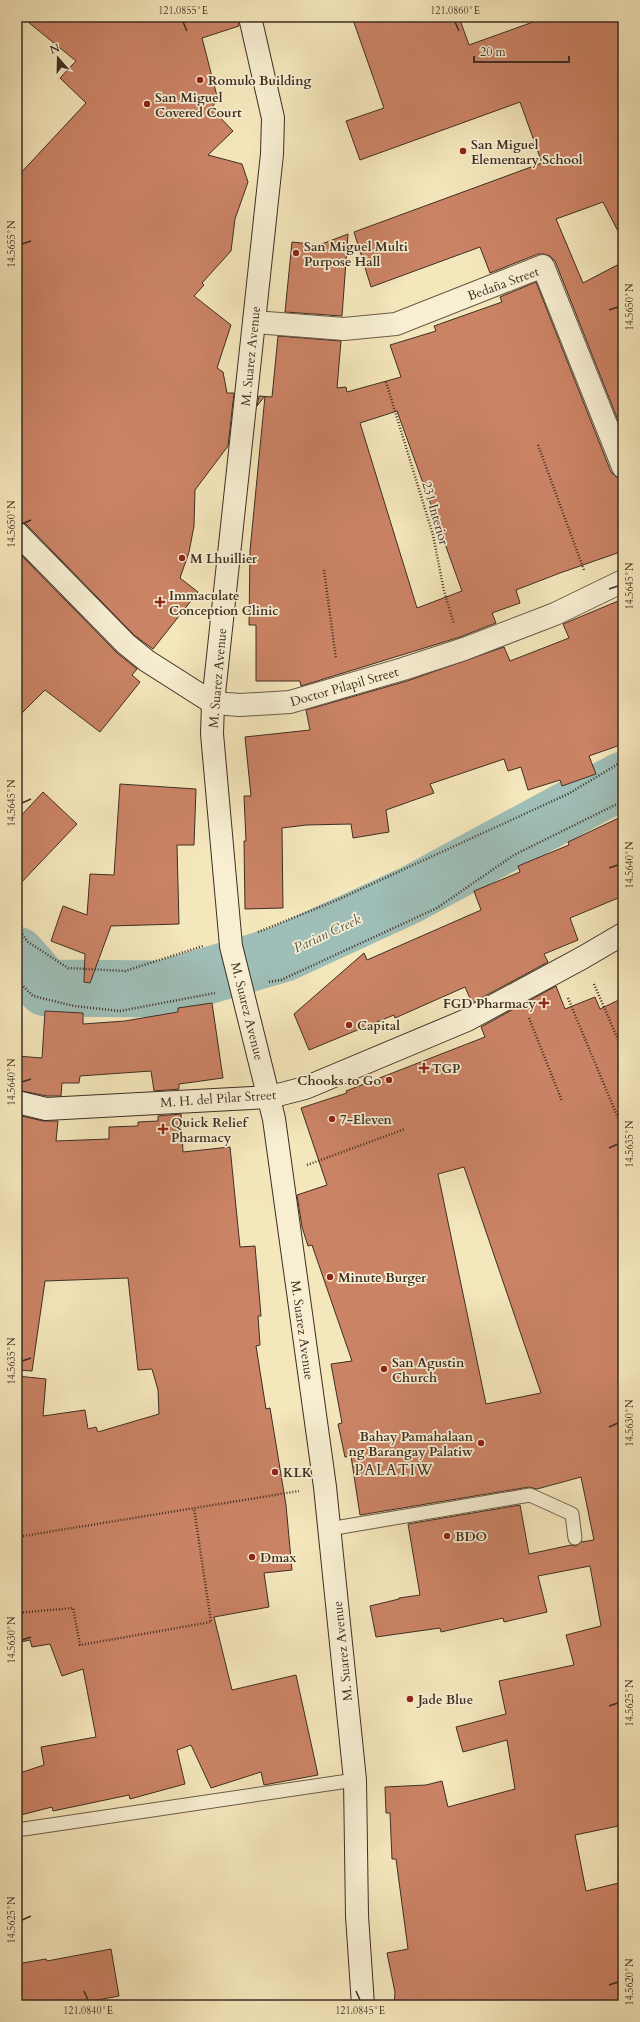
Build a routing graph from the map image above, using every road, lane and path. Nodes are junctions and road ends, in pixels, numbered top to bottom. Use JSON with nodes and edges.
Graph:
{"nodes":[{"id":1,"x":250,"y":17,"type":"edge"},
{"id":2,"x":254,"y":322,"type":"junction"},
{"id":3,"x":386,"y":382,"type":"dead end"},
{"id":4,"x":538,"y":444,"type":"dead end"},
{"id":5,"x":623,"y":467,"type":"edge"},
{"id":6,"x":17,"y":533,"type":"edge"},
{"id":7,"x":324,"y":570,"type":"dead end"},
{"id":8,"x":623,"y":581,"type":"edge"},
{"id":9,"x":593,"y":595,"type":"junction"},
{"id":10,"x":464,"y":649,"type":"junction"},
{"id":11,"x":340,"y":688,"type":"junction"},
{"id":12,"x":213,"y":702,"type":"junction"},
{"id":13,"x":623,"y":760,"type":"edge"},
{"id":14,"x":623,"y":801,"type":"edge"},
{"id":15,"x":17,"y":927,"type":"edge"},
{"id":16,"x":623,"y":934,"type":"edge"},
{"id":17,"x":231,"y":942,"type":"junction"},
{"id":18,"x":582,"y":958,"type":"junction"},
{"id":19,"x":557,"y":972,"type":"junction"},
{"id":20,"x":17,"y":980,"type":"edge"},
{"id":21,"x":241,"y":986,"type":"junction"},
{"id":22,"x":518,"y":992,"type":"junction"},
{"id":23,"x":623,"y":1051,"type":"edge"},
{"id":24,"x":270,"y":1097,"type":"junction"},
{"id":25,"x":562,"y":1101,"type":"dead end"},
{"id":26,"x":17,"y":1102,"type":"edge"},
{"id":27,"x":405,"y":1129,"type":"dead end"},
{"id":28,"x":623,"y":1130,"type":"edge"},
{"id":29,"x":282,"y":1174,"type":"junction"},
{"id":30,"x":325,"y":1487,"type":"junction"},
{"id":31,"x":194,"y":1508,"type":"junction"},
{"id":32,"x":329,"y":1529,"type":"junction"},
{"id":33,"x":17,"y":1537,"type":"edge"},
{"id":34,"x":575,"y":1538,"type":"dead end"},
{"id":35,"x":17,"y":1613,"type":"edge"},
{"id":36,"x":354,"y":1780,"type":"junction"},
{"id":37,"x":17,"y":1830,"type":"edge"},
{"id":38,"x":363,"y":2005,"type":"edge"}],
"edges":[{"from":1,"to":2,"type":"street","name":"M. Suarez Avenue"},
{"from":2,"to":5,"type":"street","name":"Bedaña Street"},
{"from":2,"to":12,"type":"street","name":"M. Suarez Avenue"},
{"from":3,"to":10,"type":"path","name":"231 Interior"},
{"from":4,"to":9,"type":"path"},
{"from":6,"to":12,"type":"street","name":"Doctor Pilapil Street"},
{"from":7,"to":11,"type":"path"},
{"from":8,"to":9,"type":"street","name":"Doctor Pilapil Street"},
{"from":9,"to":10,"type":"street","name":"Doctor Pilapil Street"},
{"from":10,"to":11,"type":"street","name":"Doctor Pilapil Street"},
{"from":11,"to":12,"type":"street","name":"Doctor Pilapil Street"},
{"from":12,"to":17,"type":"street","name":"M. Suarez Avenue"},
{"from":13,"to":17,"type":"path"},
{"from":14,"to":21,"type":"path"},
{"from":15,"to":17,"type":"path"},
{"from":16,"to":18,"type":"street","name":"M. H. del Pilar Street"},
{"from":17,"to":21,"type":"street","name":"M. Suarez Avenue"},
{"from":18,"to":19,"type":"street","name":"M. H. del Pilar Street"},
{"from":18,"to":23,"type":"path"},
{"from":19,"to":22,"type":"street","name":"M. H. del Pilar Street"},
{"from":19,"to":28,"type":"path"},
{"from":20,"to":21,"type":"path"},
{"from":21,"to":24,"type":"street","name":"M. Suarez Avenue"},
{"from":22,"to":24,"type":"street","name":"M. H. del Pilar Street"},
{"from":22,"to":25,"type":"path"},
{"from":24,"to":26,"type":"street","name":"M. H. del Pilar Street"},
{"from":24,"to":29,"type":"street","name":"M. Suarez Avenue"},
{"from":27,"to":29,"type":"path"},
{"from":29,"to":30,"type":"street","name":"M. Suarez Avenue"},
{"from":30,"to":31,"type":"path"},
{"from":30,"to":32,"type":"street","name":"M. Suarez Avenue"},
{"from":31,"to":33,"type":"path"},
{"from":31,"to":35,"type":"path"},
{"from":32,"to":34,"type":"lane"},
{"from":32,"to":36,"type":"street","name":"M. Suarez Avenue"},
{"from":36,"to":37,"type":"lane"},
{"from":36,"to":38,"type":"street","name":"M. Suarez Avenue"}]}
